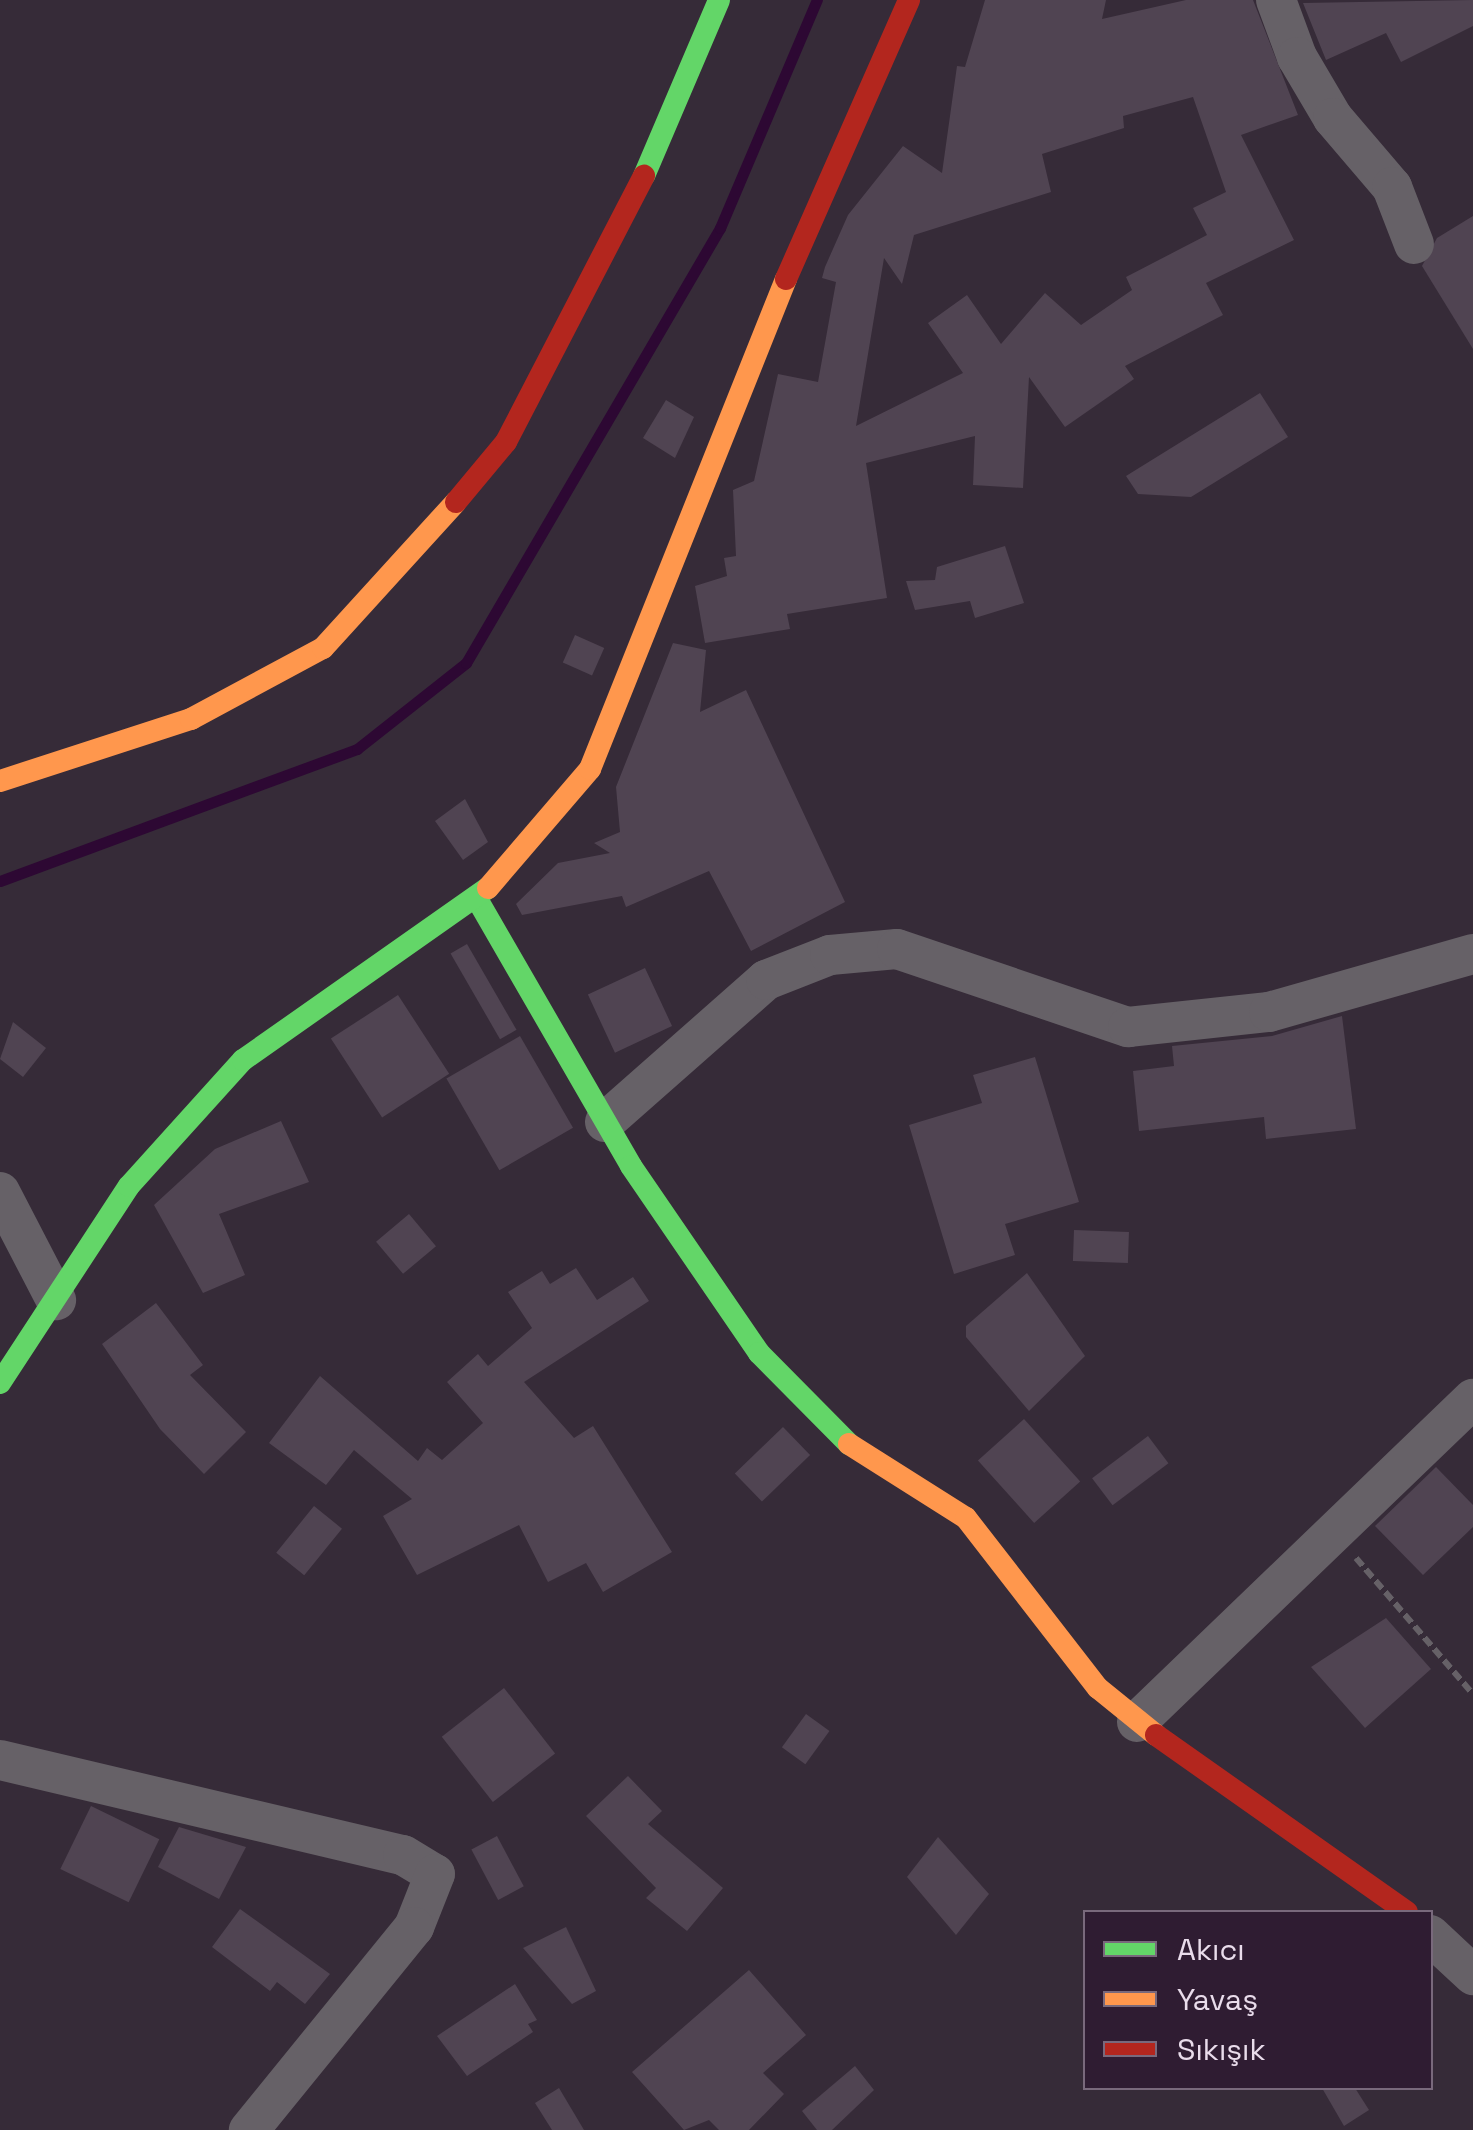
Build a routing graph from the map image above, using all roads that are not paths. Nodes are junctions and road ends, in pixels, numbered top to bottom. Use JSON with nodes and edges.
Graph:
{"nodes":[{"id":1,"x":719,"y":0,"type":"edge"},
{"id":2,"x":909,"y":0,"type":"edge"},
{"id":3,"x":1276,"y":0,"type":"edge"},
{"id":4,"x":1414,"y":244,"type":"dead end"},
{"id":5,"x":0,"y":781,"type":"edge"},
{"id":6,"x":476,"y":899,"type":"junction"},
{"id":7,"x":1473,"y":954,"type":"edge"},
{"id":8,"x":606,"y":1122,"type":"junction"},
{"id":9,"x":0,"y":1192,"type":"edge"},
{"id":10,"x":56,"y":1300,"type":"junction"},
{"id":11,"x":0,"y":1383,"type":"edge"},
{"id":12,"x":1473,"y":1398,"type":"edge"},
{"id":13,"x":1137,"y":1722,"type":"junction"},
{"id":14,"x":0,"y":1760,"type":"edge"},
{"id":15,"x":1404,"y":1910,"type":"edge"},
{"id":16,"x":1433,"y":1937,"type":"edge"},
{"id":17,"x":1473,"y":1975,"type":"edge"},
{"id":18,"x":249,"y":2130,"type":"edge"}],
"edges":[{"from":1,"to":5,"type":"street"},
{"from":2,"to":6,"type":"street"},
{"from":3,"to":4,"type":"street"},
{"from":6,"to":8,"type":"street"},
{"from":6,"to":10,"type":"street"},
{"from":7,"to":8,"type":"street"},
{"from":8,"to":13,"type":"street"},
{"from":9,"to":10,"type":"street"},
{"from":10,"to":11,"type":"street"},
{"from":12,"to":13,"type":"street"},
{"from":13,"to":15,"type":"street"},
{"from":14,"to":18,"type":"street"},
{"from":16,"to":17,"type":"street"}]}
